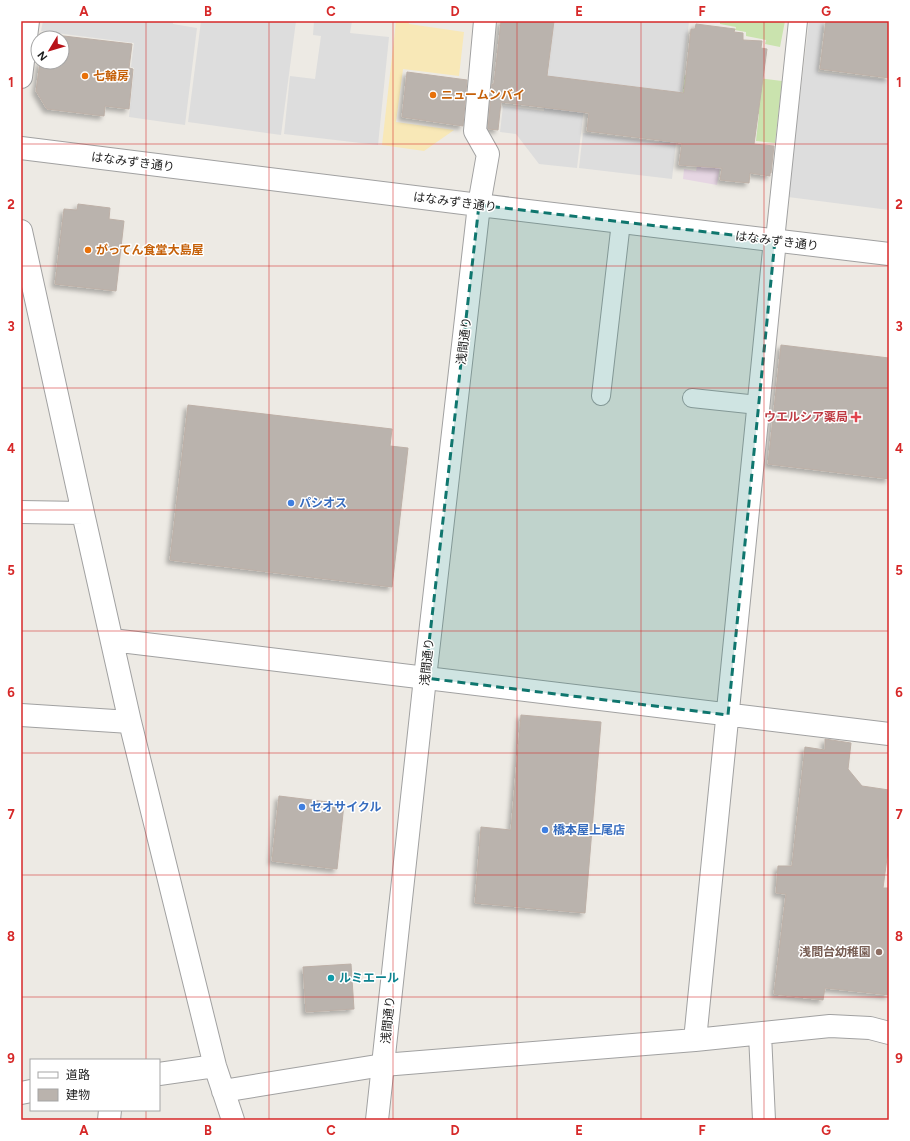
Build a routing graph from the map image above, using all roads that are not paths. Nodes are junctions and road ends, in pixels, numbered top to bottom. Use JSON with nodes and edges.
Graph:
{"nodes":[{"id":1,"x":28,"y":21,"type":"edge"},
{"id":2,"x":485,"y":21,"type":"edge"},
{"id":3,"x":798,"y":21,"type":"edge"},
{"id":4,"x":21,"y":77,"type":"edge"},
{"id":5,"x":21,"y":148,"type":"edge"},
{"id":6,"x":479,"y":205,"type":"junction"},
{"id":7,"x":621,"y":222,"type":"junction"},
{"id":8,"x":21,"y":231,"type":"edge"},
{"id":9,"x":775,"y":240,"type":"junction"},
{"id":10,"x":889,"y":254,"type":"edge"},
{"id":11,"x":601,"y":396,"type":"dead end"},
{"id":12,"x":692,"y":398,"type":"dead end"},
{"id":13,"x":758,"y":405,"type":"junction"},
{"id":14,"x":21,"y":512,"type":"edge"},
{"id":15,"x":83,"y":513,"type":"junction"},
{"id":16,"x":112,"y":640,"type":"junction"},
{"id":17,"x":425,"y":678,"type":"junction"},
{"id":18,"x":21,"y":715,"type":"edge"},
{"id":19,"x":728,"y":715,"type":"junction"},
{"id":20,"x":130,"y":722,"type":"junction"},
{"id":21,"x":889,"y":734,"type":"edge"},
{"id":22,"x":889,"y":1033,"type":"edge"},
{"id":23,"x":760,"y":1034,"type":"junction"},
{"id":24,"x":695,"y":1040,"type":"junction"},
{"id":25,"x":383,"y":1065,"type":"junction"},
{"id":26,"x":215,"y":1066,"type":"junction"},
{"id":27,"x":160,"y":1074,"type":"edge"},
{"id":28,"x":223,"y":1091,"type":"junction"},
{"id":29,"x":233,"y":1120,"type":"edge"},
{"id":30,"x":377,"y":1120,"type":"edge"},
{"id":31,"x":764,"y":1120,"type":"edge"}],
"edges":[{"from":1,"to":4,"type":"street"},
{"from":2,"to":6,"type":"street","name":"浅間通り"},
{"from":3,"to":9,"type":"lane"},
{"from":5,"to":6,"type":"street","name":"はなみずき通り"},
{"from":6,"to":7,"type":"street","name":"はなみずき通り"},
{"from":6,"to":17,"type":"street","name":"浅間通り"},
{"from":7,"to":9,"type":"street","name":"はなみずき通り"},
{"from":7,"to":11,"type":"lane"},
{"from":8,"to":15,"type":"street"},
{"from":9,"to":10,"type":"street","name":"はなみずき通り"},
{"from":9,"to":13,"type":"street"},
{"from":12,"to":13,"type":"lane"},
{"from":13,"to":19,"type":"street"},
{"from":14,"to":15,"type":"street"},
{"from":15,"to":16,"type":"street"},
{"from":16,"to":17,"type":"street"},
{"from":16,"to":20,"type":"street"},
{"from":17,"to":19,"type":"street"},
{"from":17,"to":25,"type":"street","name":"浅間通り"},
{"from":18,"to":20,"type":"street"},
{"from":19,"to":21,"type":"street"},
{"from":19,"to":24,"type":"street"},
{"from":20,"to":26,"type":"street"},
{"from":22,"to":23,"type":"street"},
{"from":23,"to":24,"type":"street"},
{"from":23,"to":31,"type":"street"},
{"from":24,"to":25,"type":"street"},
{"from":25,"to":28,"type":"street"},
{"from":25,"to":30,"type":"street","name":"浅間通り"},
{"from":26,"to":27,"type":"street"},
{"from":26,"to":28,"type":"street"},
{"from":28,"to":29,"type":"street"}]}
